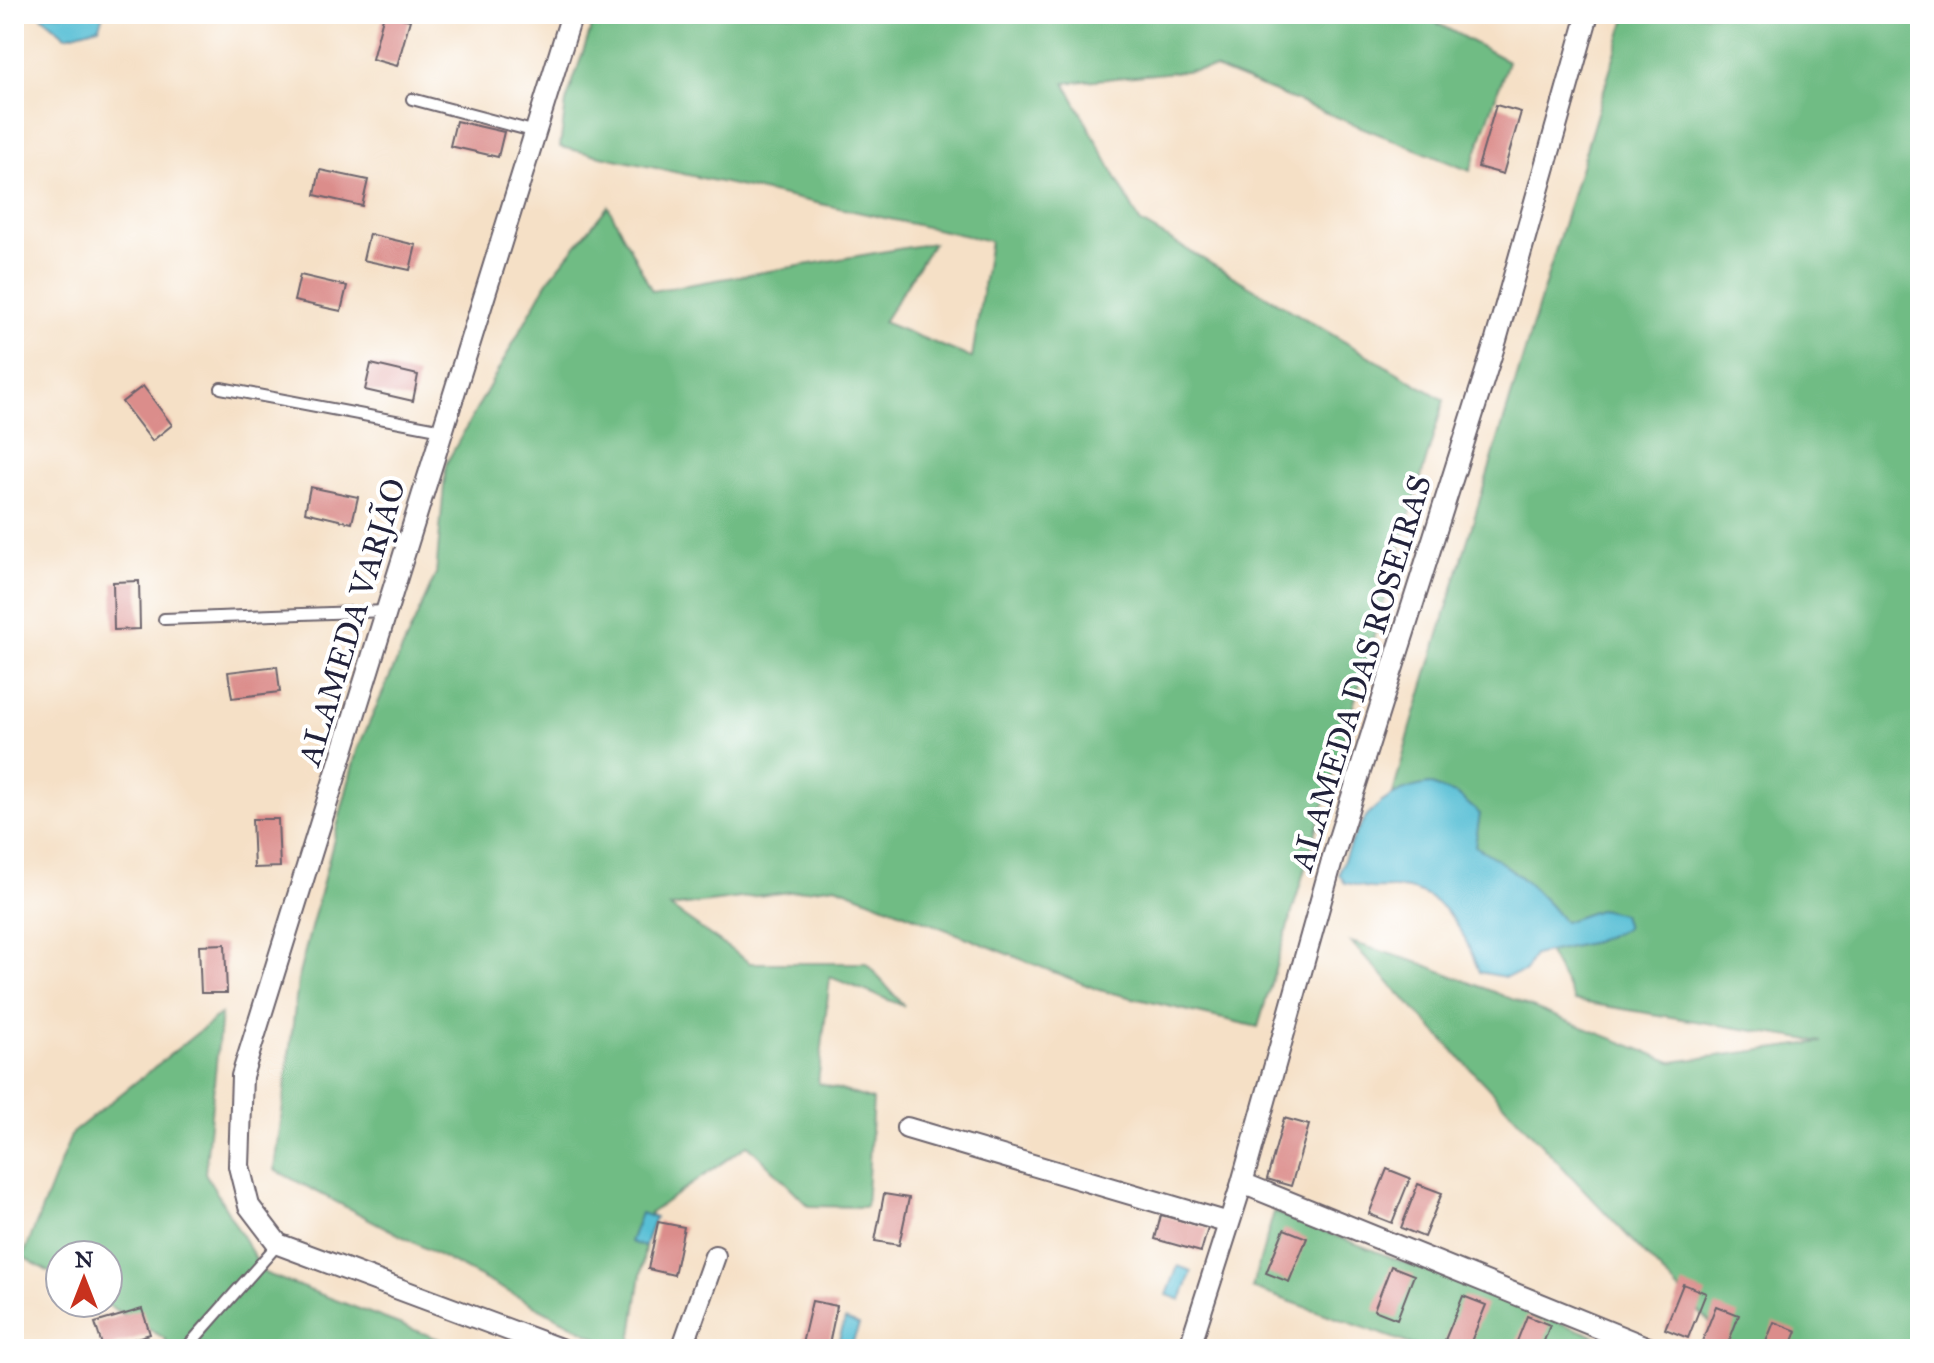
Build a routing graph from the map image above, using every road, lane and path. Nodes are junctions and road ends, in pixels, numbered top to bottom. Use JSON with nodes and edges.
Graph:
{"nodes":[{"id":1,"x":572,"y":14,"type":"edge"},
{"id":2,"x":1588,"y":14,"type":"edge"},
{"id":3,"x":412,"y":99,"type":"dead end"},
{"id":4,"x":536,"y":132,"type":"junction"},
{"id":5,"x":221,"y":388,"type":"dead end"},
{"id":6,"x":443,"y":430,"type":"junction"},
{"id":7,"x":387,"y":611,"type":"junction"},
{"id":8,"x":164,"y":619,"type":"dead end"},
{"id":9,"x":907,"y":1128,"type":"dead end"},
{"id":10,"x":1242,"y":1183,"type":"junction"},
{"id":11,"x":1229,"y":1223,"type":"junction"},
{"id":12,"x":278,"y":1244,"type":"junction"},
{"id":13,"x":715,"y":1256,"type":"dead end"},
{"id":14,"x":181,"y":1349,"type":"edge"},
{"id":15,"x":560,"y":1349,"type":"edge"},
{"id":16,"x":682,"y":1349,"type":"edge"},
{"id":17,"x":1189,"y":1349,"type":"edge"},
{"id":18,"x":1651,"y":1349,"type":"edge"}],
"edges":[{"from":1,"to":4,"type":"street","name":"ALAMEDA VARJÃO"},
{"from":2,"to":10,"type":"street","name":"ALAMEDA DAS ROSEIRAS"},
{"from":3,"to":4,"type":"lane"},
{"from":4,"to":6,"type":"street","name":"ALAMEDA VARJÃO"},
{"from":5,"to":6,"type":"lane"},
{"from":6,"to":7,"type":"street","name":"ALAMEDA VARJÃO"},
{"from":7,"to":8,"type":"lane"},
{"from":7,"to":12,"type":"street","name":"ALAMEDA VARJÃO"},
{"from":9,"to":11,"type":"street"},
{"from":10,"to":11,"type":"street","name":"ALAMEDA DAS ROSEIRAS"},
{"from":10,"to":18,"type":"street"},
{"from":11,"to":17,"type":"street","name":"ALAMEDA DAS ROSEIRAS"},
{"from":12,"to":14,"type":"lane"},
{"from":12,"to":15,"type":"street"},
{"from":13,"to":16,"type":"street"}]}
